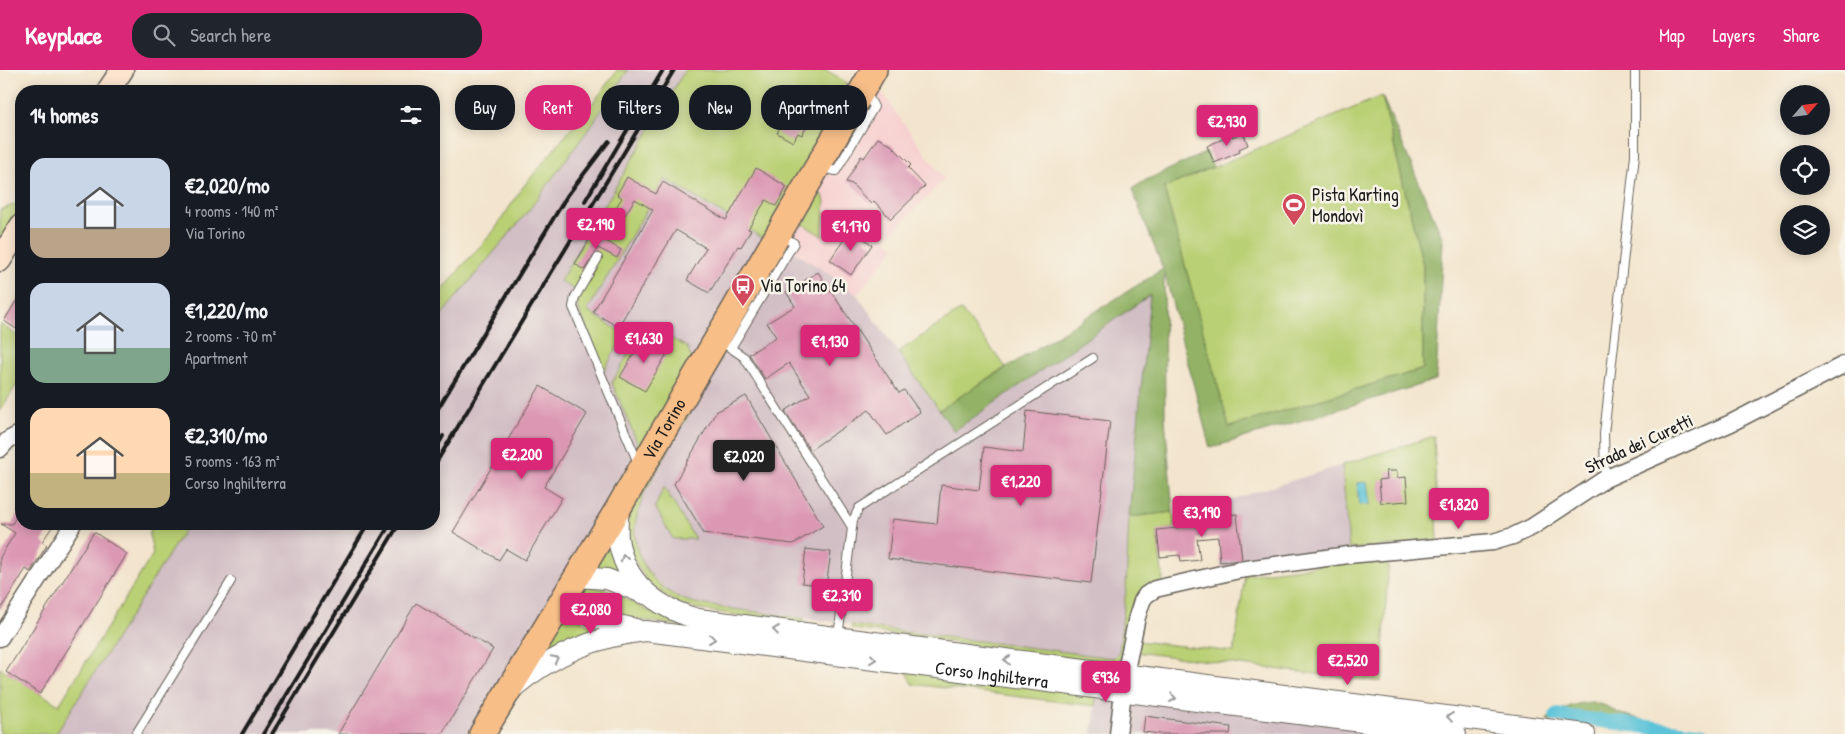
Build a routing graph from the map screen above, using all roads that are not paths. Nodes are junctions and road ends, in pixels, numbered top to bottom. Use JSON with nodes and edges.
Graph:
{"nodes":[{"id":1,"x":122,"y":70,"type":"edge"},
{"id":2,"x":1635,"y":70,"type":"edge"},
{"id":3,"x":869,"y":79,"type":"edge"},
{"id":4,"x":112,"y":85,"type":"edge"},
{"id":5,"x":15,"y":236,"type":"edge"},
{"id":6,"x":598,"y":258,"type":"dead end"},
{"id":7,"x":0,"y":260,"type":"edge"},
{"id":8,"x":724,"y":344,"type":"junction"},
{"id":9,"x":1093,"y":358,"type":"dead end"},
{"id":10,"x":1845,"y":364,"type":"edge"},
{"id":11,"x":15,"y":436,"type":"edge"},
{"id":12,"x":0,"y":449,"type":"edge"},
{"id":13,"x":641,"y":469,"type":"junction"},
{"id":14,"x":1605,"y":479,"type":"junction"},
{"id":15,"x":619,"y":507,"type":"junction"},
{"id":16,"x":852,"y":527,"type":"junction"},
{"id":17,"x":69,"y":530,"type":"edge"},
{"id":18,"x":231,"y":581,"type":"dead end"},
{"id":19,"x":572,"y":584,"type":"junction"},
{"id":20,"x":649,"y":596,"type":"junction"},
{"id":21,"x":646,"y":631,"type":"junction"},
{"id":22,"x":0,"y":638,"type":"edge"},
{"id":23,"x":837,"y":646,"type":"junction"},
{"id":24,"x":1124,"y":683,"type":"junction"},
{"id":25,"x":503,"y":699,"type":"junction"},
{"id":26,"x":1255,"y":700,"type":"junction"},
{"id":27,"x":136,"y":734,"type":"edge"},
{"id":28,"x":482,"y":734,"type":"edge"},
{"id":29,"x":1118,"y":734,"type":"edge"},
{"id":30,"x":1456,"y":734,"type":"edge"},
{"id":31,"x":1585,"y":734,"type":"edge"}],
"edges":[{"from":1,"to":4,"type":"main road"},
{"from":2,"to":14,"type":"lane"},
{"from":3,"to":8,"type":"main road","name":"Via Torino"},
{"from":5,"to":7,"type":"main road"},
{"from":6,"to":13,"type":"lane"},
{"from":8,"to":13,"type":"main road","name":"Via Torino"},
{"from":8,"to":16,"type":"lane"},
{"from":9,"to":16,"type":"lane"},
{"from":10,"to":14,"type":"street","name":"Strada dei Curetti"},
{"from":11,"to":12,"type":"street"},
{"from":13,"to":15,"type":"main road","name":"Via Torino"},
{"from":14,"to":24,"type":"street","name":"Strada dei Curetti"},
{"from":15,"to":19,"type":"main road","name":"Via Torino"},
{"from":20,"to":15,"type":"street","name":"Corso Inghilterra","one_way":true},
{"from":16,"to":23,"type":"lane"},
{"from":17,"to":22,"type":"street"},
{"from":18,"to":27,"type":"lane"},
{"from":19,"to":20,"type":"street","name":"Corso Inghilterra"},
{"from":19,"to":21,"type":"street","name":"Corso Inghilterra"},
{"from":19,"to":25,"type":"main road","name":"Via Torino"},
{"from":23,"to":20,"type":"street","name":"Corso Inghilterra","one_way":true},
{"from":21,"to":23,"type":"street","name":"Corso Inghilterra","one_way":true},
{"from":25,"to":21,"type":"street","name":"Corso Inghilterra","one_way":true},
{"from":23,"to":24,"type":"street","name":"Corso Inghilterra"},
{"from":24,"to":26,"type":"street","name":"Corso Inghilterra"},
{"from":24,"to":29,"type":"street","name":"Strada dei Curetti"},
{"from":25,"to":28,"type":"main road","name":"Via Torino"},
{"from":26,"to":30,"type":"street","name":"Corso Inghilterra"},
{"from":31,"to":26,"type":"street","name":"Corso Inghilterra","one_way":true}]}
